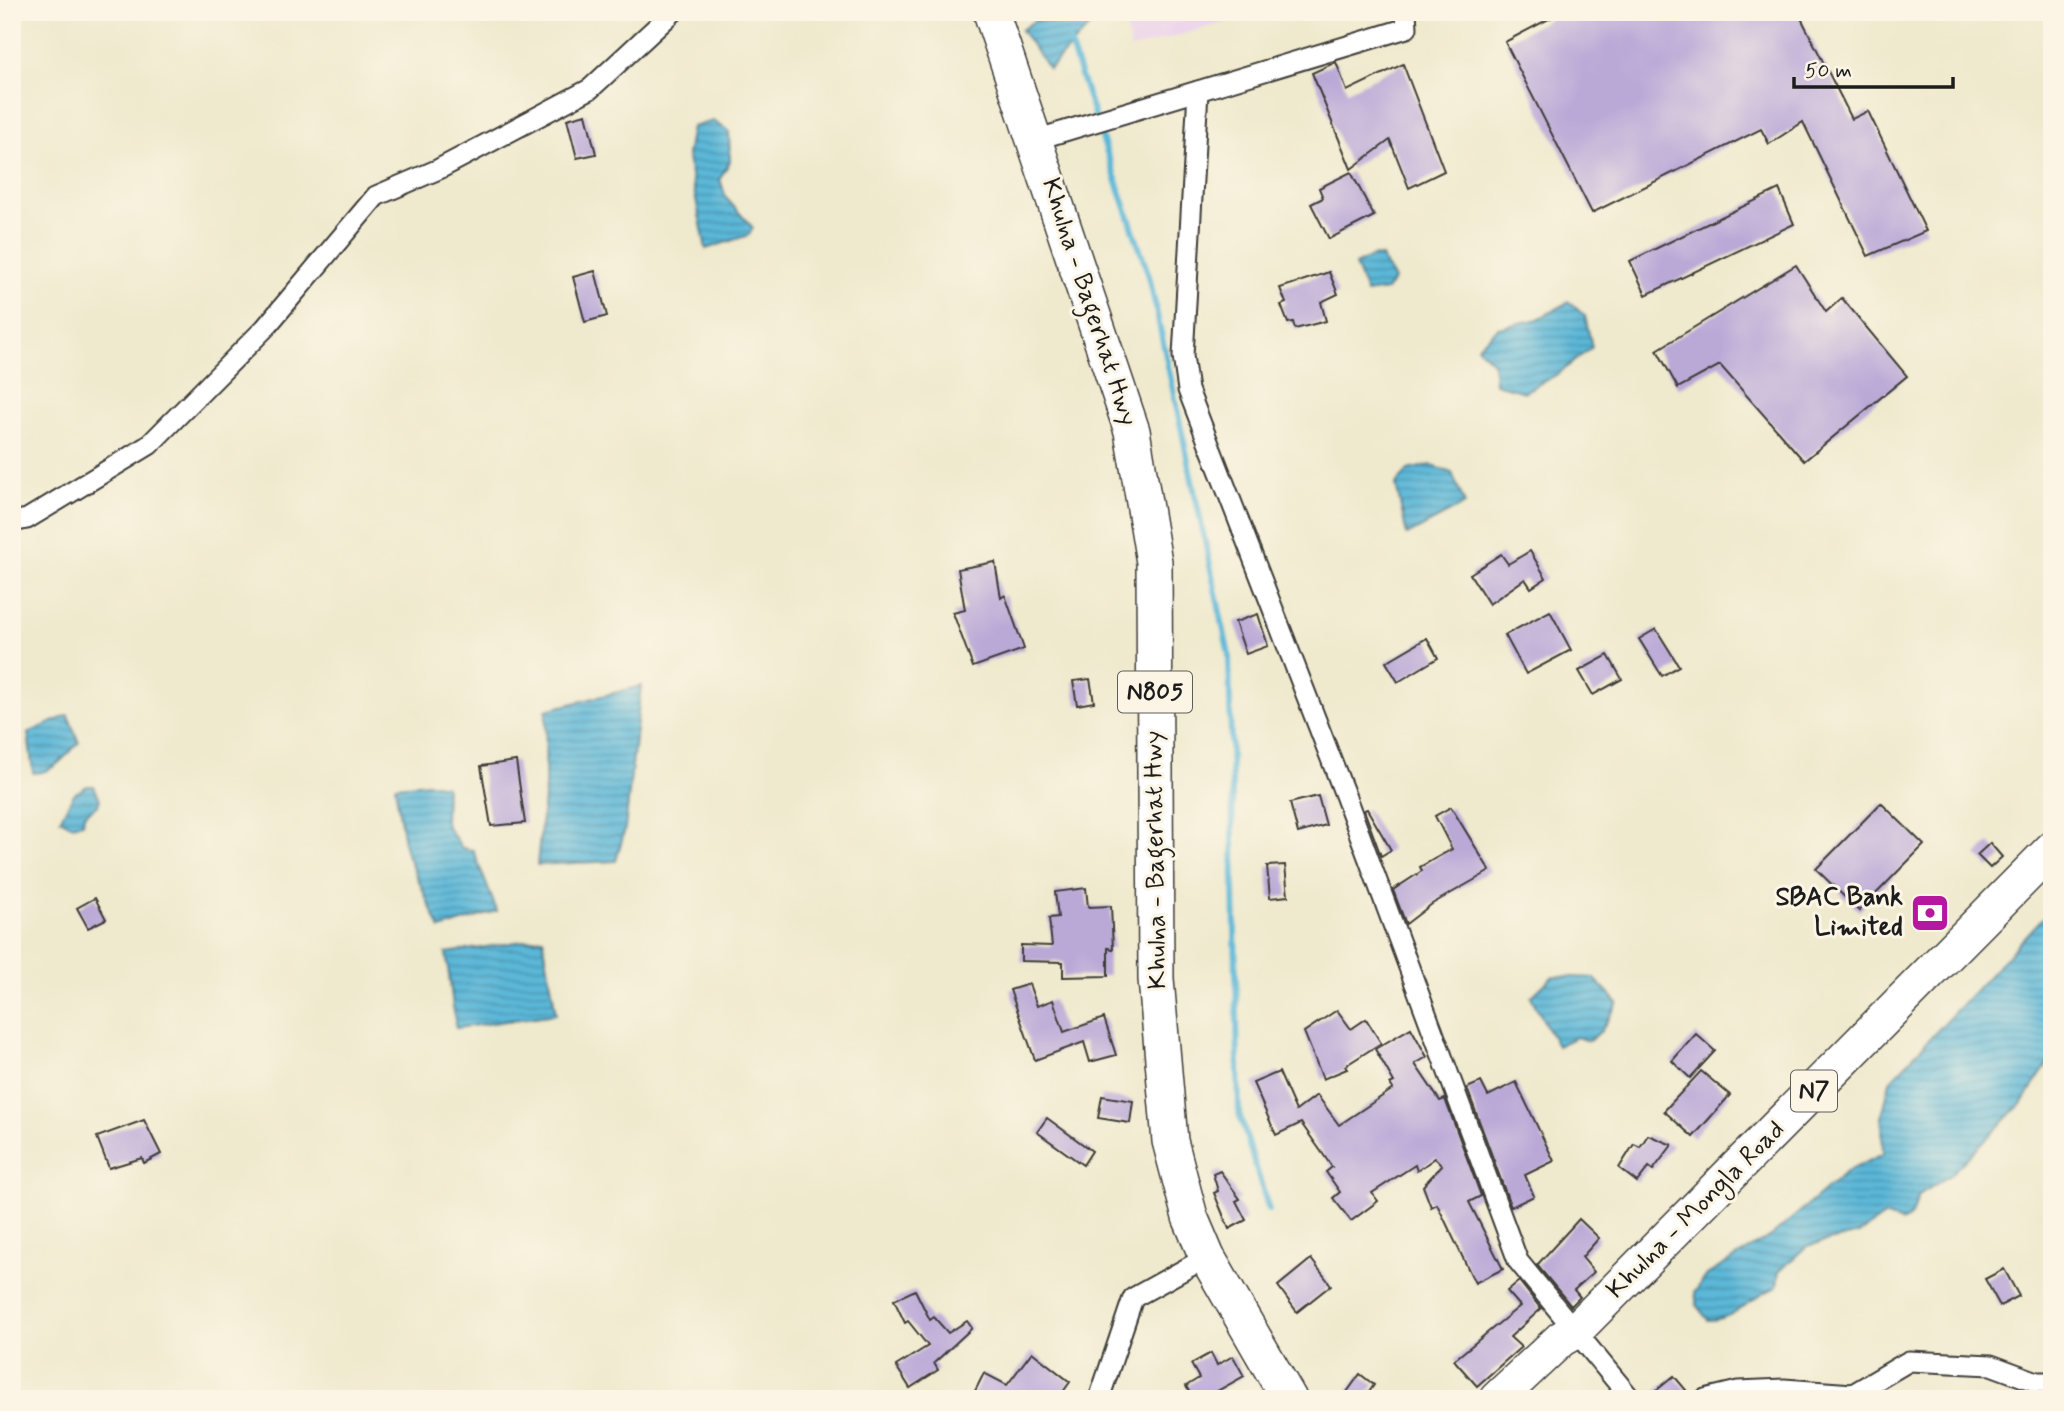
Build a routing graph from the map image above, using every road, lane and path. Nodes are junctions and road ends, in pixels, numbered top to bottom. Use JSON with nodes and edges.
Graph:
{"nodes":[{"id":1,"x":673,"y":12,"type":"edge"},
{"id":2,"x":991,"y":12,"type":"edge"},
{"id":3,"x":1406,"y":12,"type":"edge"},
{"id":4,"x":1198,"y":91,"type":"junction"},
{"id":5,"x":1035,"y":140,"type":"junction"},
{"id":6,"x":12,"y":522,"type":"edge"},
{"id":7,"x":2052,"y":849,"type":"edge"},
{"id":8,"x":1207,"y":1256,"type":"junction"},
{"id":9,"x":1575,"y":1331,"type":"junction"},
{"id":10,"x":2052,"y":1382,"type":"edge"},
{"id":11,"x":1282,"y":1386,"type":"edge"},
{"id":12,"x":1099,"y":1399,"type":"edge"},
{"id":13,"x":1497,"y":1399,"type":"edge"},
{"id":14,"x":1517,"y":1399,"type":"edge"},
{"id":15,"x":1631,"y":1399,"type":"edge"},
{"id":16,"x":1705,"y":1399,"type":"edge"}],
"edges":[{"from":1,"to":6,"type":"street"},
{"from":2,"to":5,"type":"highway","name":"Khulna - Bagerhat Hwy","number":"N805"},
{"from":3,"to":4,"type":"street"},
{"from":4,"to":5,"type":"street"},
{"from":4,"to":9,"type":"street"},
{"from":5,"to":8,"type":"highway","name":"Khulna - Bagerhat Hwy","number":"N805"},
{"from":7,"to":9,"type":"highway","name":"Khulna - Mongla Road","number":"N7"},
{"from":8,"to":11,"type":"highway","name":"Khulna - Bagerhat Hwy","number":"N805"},
{"from":8,"to":12,"type":"street"},
{"from":9,"to":13,"type":"highway"},
{"from":9,"to":14,"type":"highway"},
{"from":9,"to":15,"type":"street"},
{"from":10,"to":16,"type":"street"}]}
